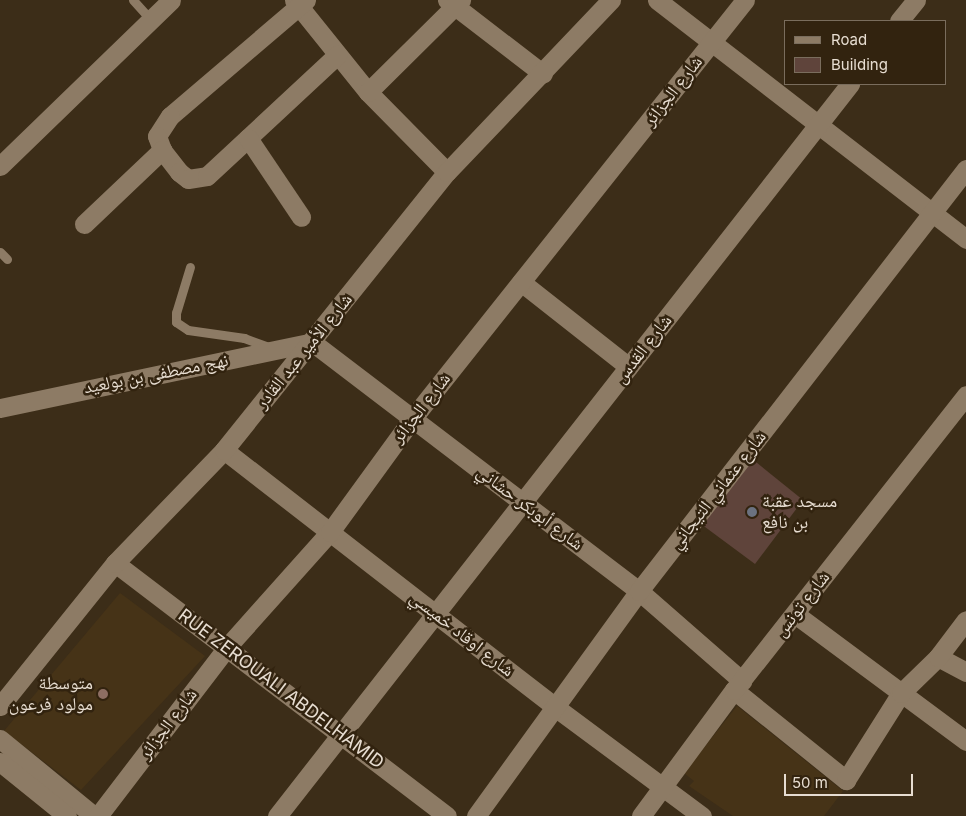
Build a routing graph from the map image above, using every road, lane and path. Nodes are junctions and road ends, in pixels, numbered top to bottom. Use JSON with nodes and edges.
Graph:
{"nodes":[{"id":1,"x":133,"y":0,"type":"edge"},
{"id":2,"x":172,"y":0,"type":"edge"},
{"id":3,"x":611,"y":0,"type":"edge"},
{"id":4,"x":657,"y":0,"type":"edge"},
{"id":5,"x":745,"y":0,"type":"edge"},
{"id":6,"x":916,"y":0,"type":"edge"},
{"id":7,"x":300,"y":2,"type":"edge"},
{"id":8,"x":454,"y":2,"type":"edge"},
{"id":9,"x":151,"y":20,"type":"junction"},
{"id":10,"x":901,"y":20,"type":"edge"},
{"id":11,"x":712,"y":42,"type":"junction"},
{"id":12,"x":337,"y":55,"type":"junction"},
{"id":13,"x":543,"y":74,"type":"junction"},
{"id":14,"x":849,"y":85,"type":"edge"},
{"id":15,"x":368,"y":92,"type":"junction"},
{"id":16,"x":817,"y":126,"type":"junction"},
{"id":17,"x":248,"y":138,"type":"junction"},
{"id":18,"x":162,"y":150,"type":"junction"},
{"id":19,"x":0,"y":166,"type":"edge"},
{"id":20,"x":966,"y":169,"type":"edge"},
{"id":21,"x":447,"y":172,"type":"junction"},
{"id":22,"x":932,"y":212,"type":"junction"},
{"id":23,"x":300,"y":217,"type":"dead end"},
{"id":24,"x":84,"y":224,"type":"dead end"},
{"id":25,"x":966,"y":239,"type":"edge"},
{"id":26,"x":0,"y":252,"type":"edge"},
{"id":27,"x":7,"y":259,"type":"dead end"},
{"id":28,"x":190,"y":267,"type":"dead end"},
{"id":29,"x":521,"y":282,"type":"junction"},
{"id":30,"x":312,"y":342,"type":"junction"},
{"id":31,"x":276,"y":350,"type":"junction"},
{"id":32,"x":629,"y":367,"type":"junction"},
{"id":33,"x":966,"y":395,"type":"edge"},
{"id":34,"x":0,"y":408,"type":"edge"},
{"id":35,"x":412,"y":419,"type":"junction"},
{"id":36,"x":224,"y":450,"type":"junction"},
{"id":37,"x":523,"y":502,"type":"junction"},
{"id":38,"x":330,"y":532,"type":"junction"},
{"id":39,"x":116,"y":563,"type":"junction"},
{"id":40,"x":639,"y":591,"type":"junction"},
{"id":41,"x":434,"y":613,"type":"junction"},
{"id":42,"x":795,"y":614,"type":"junction"},
{"id":43,"x":966,"y":620,"type":"edge"},
{"id":44,"x":227,"y":647,"type":"junction"},
{"id":45,"x":938,"y":656,"type":"junction"},
{"id":46,"x":966,"y":672,"type":"edge"},
{"id":47,"x":738,"y":686,"type":"junction"},
{"id":48,"x":901,"y":693,"type":"junction"},
{"id":49,"x":0,"y":706,"type":"edge"},
{"id":50,"x":555,"y":707,"type":"junction"},
{"id":51,"x":339,"y":734,"type":"junction"},
{"id":52,"x":0,"y":739,"type":"edge"},
{"id":53,"x":966,"y":741,"type":"edge"},
{"id":54,"x":0,"y":762,"type":"edge"},
{"id":55,"x":663,"y":786,"type":"junction"},
{"id":56,"x":67,"y":816,"type":"edge"},
{"id":57,"x":94,"y":816,"type":"edge"},
{"id":58,"x":98,"y":816,"type":"edge"},
{"id":59,"x":277,"y":816,"type":"edge"},
{"id":60,"x":447,"y":816,"type":"edge"},
{"id":61,"x":476,"y":816,"type":"edge"},
{"id":62,"x":641,"y":816,"type":"edge"},
{"id":63,"x":702,"y":816,"type":"edge"}],
"edges":[{"from":1,"to":9,"type":"lane"},
{"from":2,"to":9,"type":"street"},
{"from":3,"to":13,"type":"street","name":"شارع الأمير عبد القادر"},
{"from":4,"to":11,"type":"street"},
{"from":5,"to":11,"type":"street","name":"شارع الجزائر"},
{"from":6,"to":10,"type":"street"},
{"from":7,"to":12,"type":"street"},
{"from":7,"to":18,"type":"street"},
{"from":8,"to":13,"type":"street"},
{"from":8,"to":15,"type":"street"},
{"from":9,"to":19,"type":"street"},
{"from":11,"to":16,"type":"street"},
{"from":11,"to":29,"type":"street","name":"شارع الجزائر"},
{"from":12,"to":15,"type":"street"},
{"from":12,"to":17,"type":"street"},
{"from":13,"to":21,"type":"street","name":"شارع الأمير عبد القادر"},
{"from":14,"to":16,"type":"street","name":"شارع القدس"},
{"from":15,"to":21,"type":"street"},
{"from":16,"to":22,"type":"street"},
{"from":16,"to":32,"type":"street","name":"شارع القدس"},
{"from":17,"to":18,"type":"street"},
{"from":17,"to":23,"type":"street"},
{"from":18,"to":24,"type":"street"},
{"from":20,"to":22,"type":"street","name":"شارع عثماني التيجاني"},
{"from":21,"to":30,"type":"street","name":"شارع الأمير عبد القادر"},
{"from":22,"to":25,"type":"street"},
{"from":22,"to":40,"type":"street","name":"شارع عثماني التيجاني"},
{"from":26,"to":27,"type":"lane"},
{"from":28,"to":31,"type":"lane"},
{"from":29,"to":32,"type":"street"},
{"from":29,"to":35,"type":"street","name":"شارع الجزائر"},
{"from":30,"to":31,"type":"street","name":"نهج مصطفى بن بولعيد"},
{"from":30,"to":35,"type":"street","name":"شارع أبوبكر حشاني"},
{"from":30,"to":36,"type":"street","name":"شارع الأمير عبد القادر"},
{"from":31,"to":34,"type":"street","name":"نهج مصطفى بن بولعيد"},
{"from":32,"to":37,"type":"street","name":"شارع القدس"},
{"from":33,"to":42,"type":"street","name":"شارع تونس"},
{"from":35,"to":37,"type":"street","name":"شارع أبوبكر حشاني"},
{"from":35,"to":38,"type":"street","name":"شارع الجزائر"},
{"from":36,"to":38,"type":"street","name":"شارع اوقاد خميسي"},
{"from":36,"to":39,"type":"street","name":"شارع الأمير عبد القادر"},
{"from":37,"to":40,"type":"street","name":"شارع أبوبكر حشاني"},
{"from":37,"to":41,"type":"street","name":"شارع القدس"},
{"from":38,"to":41,"type":"street","name":"شارع اوقاد خميسي"},
{"from":38,"to":44,"type":"street","name":"شارع الجزائر"},
{"from":39,"to":44,"type":"street","name":"RUE ZEROUALI ABDELHAMID"},
{"from":39,"to":49,"type":"street","name":"شارع الأمير عبد القادر"},
{"from":40,"to":47,"type":"street","name":"شارع أبوبكر حشاني"},
{"from":40,"to":50,"type":"street","name":"شارع عثماني التيجاني"},
{"from":41,"to":50,"type":"street","name":"شارع اوقاد خميسي"},
{"from":41,"to":51,"type":"street","name":"شارع القدس"},
{"from":42,"to":47,"type":"street","name":"شارع تونس"},
{"from":42,"to":48,"type":"street"},
{"from":43,"to":45,"type":"street"},
{"from":44,"to":51,"type":"street","name":"RUE ZEROUALI ABDELHAMID"},
{"from":44,"to":58,"type":"street","name":"شارع الجزائر"},
{"from":45,"to":46,"type":"street"},
{"from":45,"to":48,"type":"street"},
{"from":47,"to":48,"type":"street","name":"شارع أبوبكر حشاني"},
{"from":47,"to":55,"type":"street","name":"شارع تونس"},
{"from":48,"to":53,"type":"street"},
{"from":50,"to":55,"type":"street","name":"شارع اوقاد خميسي"},
{"from":50,"to":61,"type":"street","name":"شارع عثماني التيجاني"},
{"from":51,"to":59,"type":"street"},
{"from":51,"to":60,"type":"street","name":"RUE ZEROUALI ABDELHAMID"},
{"from":52,"to":57,"type":"street"},
{"from":54,"to":56,"type":"street"},
{"from":55,"to":62,"type":"street","name":"شارع تونس"},
{"from":55,"to":63,"type":"street","name":"شارع اوقاد خميسي"}]}
